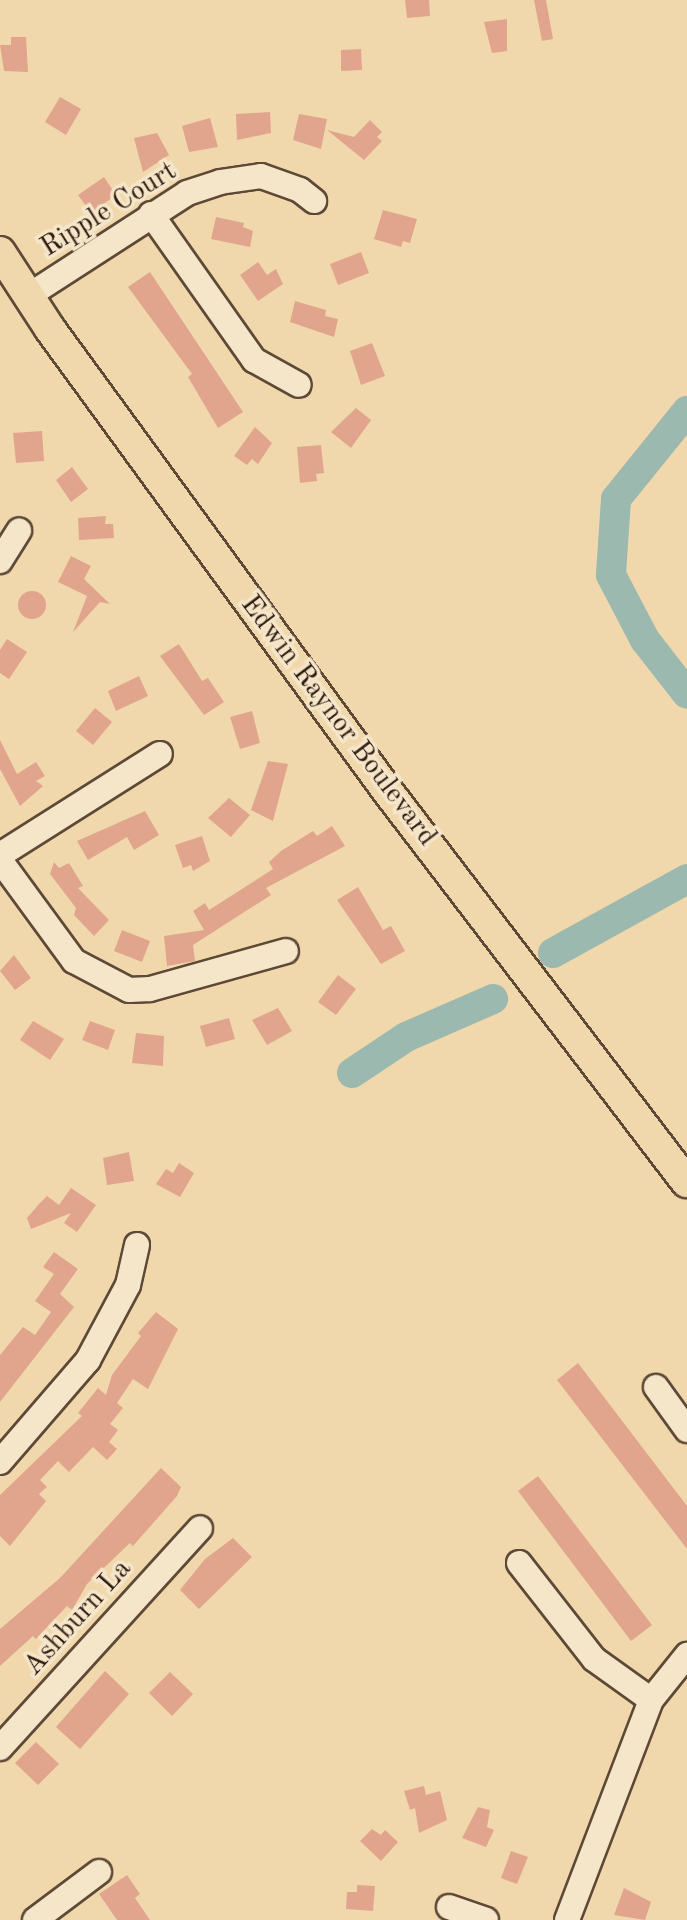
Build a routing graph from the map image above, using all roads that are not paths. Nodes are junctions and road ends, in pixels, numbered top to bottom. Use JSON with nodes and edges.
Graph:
{"nodes":[{"id":1,"x":314,"y":201,"type":"dead end"},
{"id":2,"x":151,"y":214,"type":"junction"},
{"id":3,"x":0,"y":252,"type":"edge"},
{"id":4,"x":28,"y":296,"type":"junction"},
{"id":5,"x":299,"y":385,"type":"dead end"},
{"id":6,"x":19,"y":530,"type":"dead end"},
{"id":7,"x":0,"y":561,"type":"edge"},
{"id":8,"x":160,"y":754,"type":"dead end"},
{"id":9,"x":0,"y":858,"type":"edge"},
{"id":10,"x":286,"y":951,"type":"dead end"},
{"id":11,"x":687,"y":1182,"type":"edge"},
{"id":12,"x":137,"y":1245,"type":"dead end"},
{"id":13,"x":656,"y":1387,"type":"dead end"},
{"id":14,"x":687,"y":1430,"type":"edge"},
{"id":15,"x":0,"y":1462,"type":"edge"},
{"id":16,"x":200,"y":1528,"type":"dead end"},
{"id":17,"x":519,"y":1563,"type":"dead end"},
{"id":18,"x":687,"y":1655,"type":"edge"},
{"id":19,"x":651,"y":1700,"type":"junction"},
{"id":20,"x":0,"y":1748,"type":"edge"},
{"id":21,"x":99,"y":1872,"type":"dead end"},
{"id":22,"x":449,"y":1907,"type":"dead end"},
{"id":23,"x":69,"y":1910,"type":"edge"},
{"id":24,"x":35,"y":1920,"type":"edge"},
{"id":25,"x":486,"y":1920,"type":"edge"},
{"id":26,"x":567,"y":1920,"type":"edge"}],
"edges":[{"from":1,"to":2,"type":"street","name":"Ripple Court"},
{"from":2,"to":4,"type":"street","name":"Ripple Court"},
{"from":2,"to":5,"type":"street"},
{"from":3,"to":4,"type":"main road","name":"Edwin Raynor Boulevard"},
{"from":4,"to":11,"type":"main road","name":"Edwin Raynor Boulevard"},
{"from":6,"to":7,"type":"street"},
{"from":8,"to":9,"type":"street"},
{"from":9,"to":10,"type":"street"},
{"from":12,"to":15,"type":"street"},
{"from":13,"to":14,"type":"street"},
{"from":16,"to":20,"type":"street","name":"Ashburn La"},
{"from":17,"to":19,"type":"street"},
{"from":18,"to":19,"type":"street"},
{"from":19,"to":26,"type":"street"},
{"from":21,"to":23,"type":"street"},
{"from":22,"to":25,"type":"street"},
{"from":23,"to":24,"type":"street"}]}
